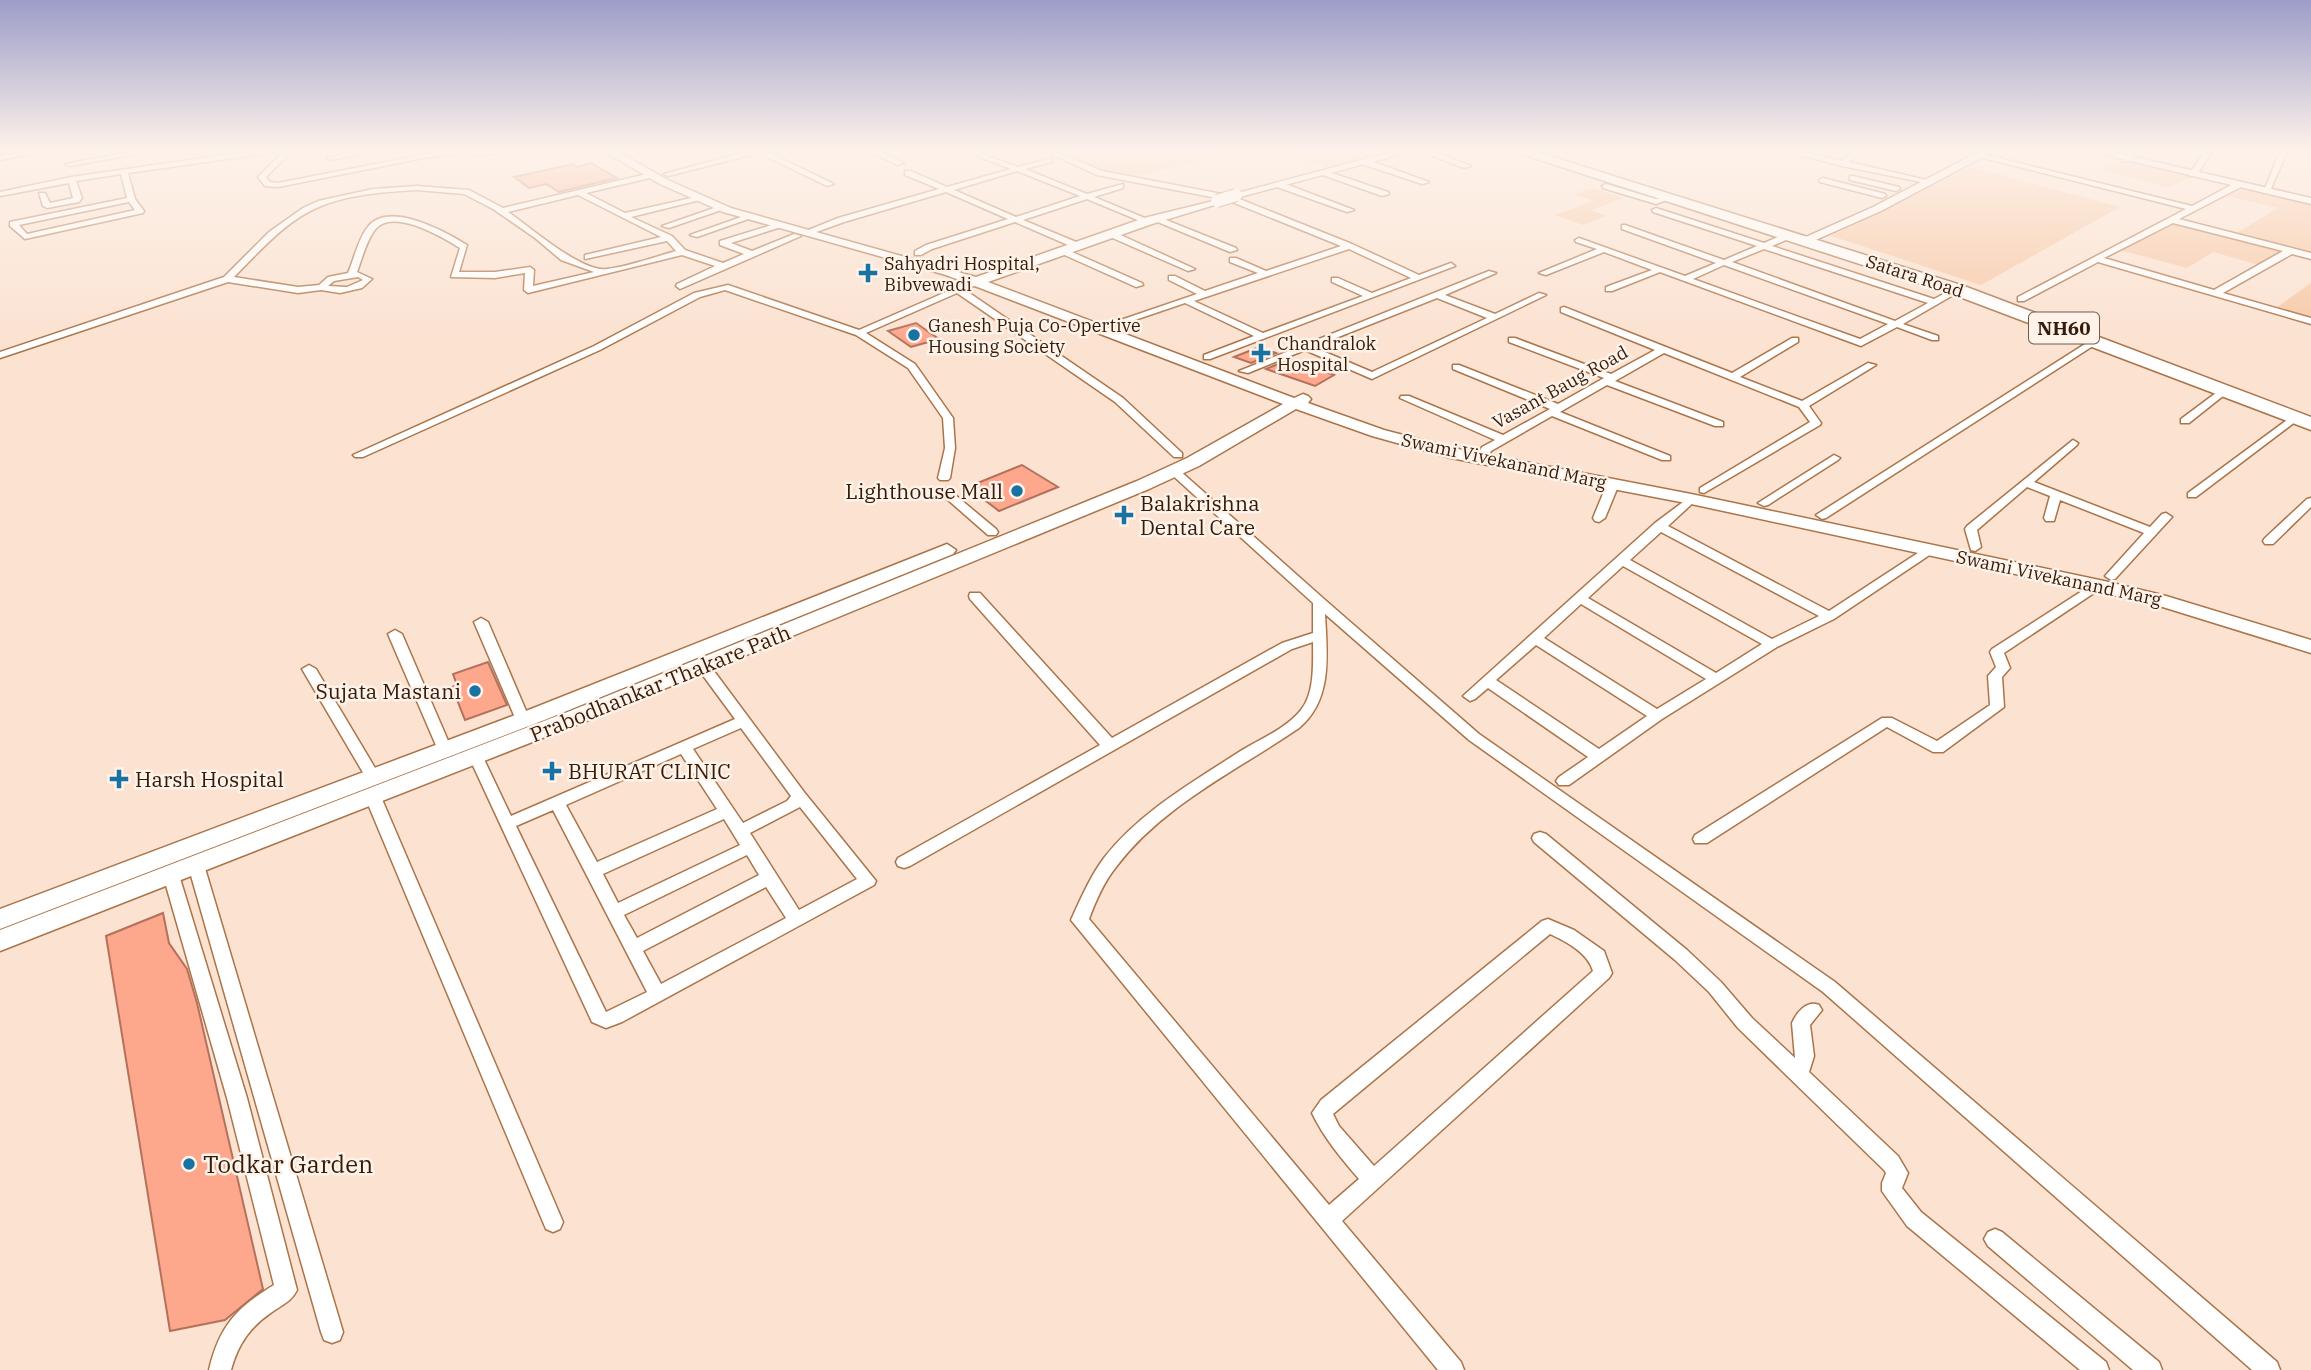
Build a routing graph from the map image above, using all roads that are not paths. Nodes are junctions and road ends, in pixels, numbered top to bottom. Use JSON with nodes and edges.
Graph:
{"nodes":[{"id":1,"x":65,"y":213,"type":"edge"},
{"id":2,"x":131,"y":213,"type":"edge"},
{"id":3,"x":305,"y":213,"type":"edge"},
{"id":4,"x":504,"y":213,"type":"edge"},
{"id":5,"x":620,"y":213,"type":"edge"},
{"id":6,"x":633,"y":213,"type":"edge"},
{"id":7,"x":707,"y":213,"type":"edge"},
{"id":8,"x":738,"y":213,"type":"edge"},
{"id":9,"x":758,"y":213,"type":"edge"},
{"id":10,"x":871,"y":213,"type":"edge"},
{"id":11,"x":1002,"y":213,"type":"edge"},
{"id":12,"x":1036,"y":213,"type":"edge"},
{"id":13,"x":1132,"y":213,"type":"edge"},
{"id":14,"x":1176,"y":213,"type":"edge"},
{"id":15,"x":1266,"y":213,"type":"edge"},
{"id":16,"x":1665,"y":213,"type":"edge"},
{"id":17,"x":1722,"y":213,"type":"edge"},
{"id":18,"x":1735,"y":213,"type":"edge"},
{"id":19,"x":1847,"y":213,"type":"edge"},
{"id":20,"x":1865,"y":213,"type":"edge"},
{"id":21,"x":2185,"y":213,"type":"edge"},
{"id":22,"x":624,"y":215,"type":"junction"},
{"id":23,"x":750,"y":217,"type":"junction"},
{"id":24,"x":1017,"y":219,"type":"junction"},
{"id":25,"x":1152,"y":220,"type":"junction"},
{"id":26,"x":2172,"y":220,"type":"junction"},
{"id":27,"x":778,"y":225,"type":"junction"},
{"id":28,"x":666,"y":226,"type":"dead end"},
{"id":29,"x":1625,"y":227,"type":"dead end"},
{"id":30,"x":806,"y":233,"type":"junction"},
{"id":31,"x":1822,"y":233,"type":"junction"},
{"id":32,"x":1111,"y":234,"type":"junction"},
{"id":33,"x":694,"y":235,"type":"dead end"},
{"id":34,"x":1801,"y":235,"type":"junction"},
{"id":35,"x":669,"y":238,"type":"junction"},
{"id":36,"x":1579,"y":240,"type":"dead end"},
{"id":37,"x":1078,"y":246,"type":"junction"},
{"id":38,"x":1349,"y":246,"type":"junction"},
{"id":39,"x":1763,"y":246,"type":"junction"},
{"id":40,"x":1605,"y":249,"type":"junction"},
{"id":41,"x":1063,"y":251,"type":"junction"},
{"id":42,"x":2290,"y":251,"type":"junction"},
{"id":43,"x":682,"y":252,"type":"junction"},
{"id":44,"x":918,"y":253,"type":"junction"},
{"id":45,"x":751,"y":254,"type":"junction"},
{"id":46,"x":2311,"y":256,"type":"edge"},
{"id":47,"x":588,"y":257,"type":"dead end"},
{"id":48,"x":2097,"y":259,"type":"junction"},
{"id":49,"x":1727,"y":262,"type":"junction"},
{"id":50,"x":723,"y":266,"type":"junction"},
{"id":51,"x":1451,"y":266,"type":"dead end"},
{"id":52,"x":1661,"y":269,"type":"junction"},
{"id":53,"x":603,"y":273,"type":"junction"},
{"id":54,"x":1492,"y":273,"type":"dead end"},
{"id":55,"x":1543,"y":273,"type":"dead end"},
{"id":56,"x":352,"y":274,"type":"junction"},
{"id":57,"x":1264,"y":274,"type":"junction"},
{"id":58,"x":1418,"y":278,"type":"junction"},
{"id":59,"x":1687,"y":278,"type":"junction"},
{"id":60,"x":228,"y":279,"type":"junction"},
{"id":61,"x":985,"y":279,"type":"junction"},
{"id":62,"x":1335,"y":280,"type":"dead end"},
{"id":63,"x":1139,"y":285,"type":"dead end"},
{"id":64,"x":680,"y":286,"type":"dead end"},
{"id":65,"x":322,"y":287,"type":"junction"},
{"id":66,"x":1609,"y":289,"type":"dead end"},
{"id":67,"x":1958,"y":290,"type":"junction"},
{"id":68,"x":960,"y":291,"type":"junction"},
{"id":69,"x":1205,"y":293,"type":"junction"},
{"id":70,"x":2216,"y":293,"type":"junction"},
{"id":71,"x":1437,"y":295,"type":"junction"},
{"id":72,"x":1542,"y":295,"type":"dead end"},
{"id":73,"x":1372,"y":296,"type":"junction"},
{"id":74,"x":2021,"y":299,"type":"junction"},
{"id":75,"x":1185,"y":300,"type":"junction"},
{"id":76,"x":1934,"y":302,"type":"junction"},
{"id":77,"x":1564,"y":310,"type":"dead end"},
{"id":78,"x":1494,"y":317,"type":"junction"},
{"id":79,"x":2311,"y":321,"type":"edge"},
{"id":80,"x":1117,"y":323,"type":"junction"},
{"id":81,"x":1895,"y":323,"type":"junction"},
{"id":82,"x":859,"y":333,"type":"junction"},
{"id":83,"x":1262,"y":336,"type":"junction"},
{"id":84,"x":1935,"y":338,"type":"dead end"},
{"id":85,"x":1512,"y":340,"type":"dead end"},
{"id":86,"x":1795,"y":340,"type":"dead end"},
{"id":87,"x":2096,"y":340,"type":"junction"},
{"id":88,"x":1305,"y":347,"type":"junction"},
{"id":89,"x":1662,"y":350,"type":"junction"},
{"id":90,"x":0,"y":355,"type":"edge"},
{"id":91,"x":1207,"y":357,"type":"junction"},
{"id":92,"x":1871,"y":365,"type":"dead end"},
{"id":93,"x":1456,"y":367,"type":"dead end"},
{"id":94,"x":1244,"y":371,"type":"junction"},
{"id":95,"x":1731,"y":378,"type":"junction"},
{"id":96,"x":1609,"y":379,"type":"junction"},
{"id":97,"x":2224,"y":390,"type":"junction"},
{"id":98,"x":1293,"y":397,"type":"junction"},
{"id":99,"x":1405,"y":398,"type":"dead end"},
{"id":100,"x":1803,"y":405,"type":"junction"},
{"id":101,"x":2311,"y":408,"type":"edge"},
{"id":102,"x":1555,"y":410,"type":"junction"},
{"id":103,"x":2303,"y":420,"type":"edge"},
{"id":104,"x":2185,"y":421,"type":"dead end"},
{"id":105,"x":1719,"y":424,"type":"dead end"},
{"id":106,"x":1503,"y":439,"type":"junction"},
{"id":107,"x":2073,"y":443,"type":"dead end"},
{"id":108,"x":1484,"y":454,"type":"junction"},
{"id":109,"x":359,"y":455,"type":"dead end"},
{"id":110,"x":1666,"y":458,"type":"dead end"},
{"id":111,"x":1834,"y":458,"type":"dead end"},
{"id":112,"x":1176,"y":463,"type":"junction"},
{"id":113,"x":944,"y":478,"type":"dead end"},
{"id":114,"x":2026,"y":483,"type":"junction"},
{"id":115,"x":1613,"y":484,"type":"junction"},
{"id":116,"x":944,"y":491,"type":"dead end"},
{"id":117,"x":2056,"y":494,"type":"junction"},
{"id":118,"x":1698,"y":495,"type":"junction"},
{"id":119,"x":2192,"y":495,"type":"dead end"},
{"id":120,"x":2311,"y":501,"type":"edge"},
{"id":121,"x":1764,"y":503,"type":"junction"},
{"id":122,"x":1822,"y":515,"type":"junction"},
{"id":123,"x":2166,"y":517,"type":"dead end"},
{"id":124,"x":1600,"y":518,"type":"dead end"},
{"id":125,"x":2050,"y":518,"type":"dead end"},
{"id":126,"x":1659,"y":526,"type":"junction"},
{"id":127,"x":992,"y":532,"type":"junction"},
{"id":128,"x":2151,"y":532,"type":"junction"},
{"id":129,"x":2269,"y":541,"type":"dead end"},
{"id":130,"x":1975,"y":547,"type":"junction"},
{"id":131,"x":1931,"y":550,"type":"junction"},
{"id":132,"x":1622,"y":560,"type":"junction"},
{"id":133,"x":2104,"y":581,"type":"junction"},
{"id":134,"x":975,"y":596,"type":"dead end"},
{"id":135,"x":1579,"y":598,"type":"junction"},
{"id":136,"x":1319,"y":603,"type":"junction"},
{"id":137,"x":1829,"y":616,"type":"junction"},
{"id":138,"x":481,"y":622,"type":"dead end"},
{"id":139,"x":2311,"y":633,"type":"edge"},
{"id":140,"x":395,"y":634,"type":"dead end"},
{"id":141,"x":1318,"y":636,"type":"junction"},
{"id":142,"x":1535,"y":638,"type":"junction"},
{"id":143,"x":1772,"y":644,"type":"junction"},
{"id":144,"x":2311,"y":647,"type":"edge"},
{"id":145,"x":703,"y":666,"type":"junction"},
{"id":146,"x":309,"y":669,"type":"dead end"},
{"id":147,"x":1716,"y":679,"type":"junction"},
{"id":148,"x":1487,"y":681,"type":"junction"},
{"id":149,"x":1470,"y":696,"type":"dead end"},
{"id":150,"x":573,"y":709,"type":"junction"},
{"id":151,"x":1657,"y":716,"type":"junction"},
{"id":152,"x":523,"y":720,"type":"junction"},
{"id":153,"x":744,"y":721,"type":"junction"},
{"id":154,"x":1110,"y":746,"type":"junction"},
{"id":155,"x":684,"y":747,"type":"junction"},
{"id":156,"x":445,"y":750,"type":"junction"},
{"id":157,"x":476,"y":757,"type":"junction"},
{"id":158,"x":1598,"y":757,"type":"junction"},
{"id":159,"x":1563,"y":781,"type":"dead end"},
{"id":160,"x":373,"y":787,"type":"junction"},
{"id":161,"x":799,"y":796,"type":"junction"},
{"id":162,"x":556,"y":802,"type":"junction"},
{"id":163,"x":727,"y":811,"type":"junction"},
{"id":164,"x":507,"y":824,"type":"junction"},
{"id":165,"x":740,"y":831,"type":"junction"},
{"id":166,"x":1540,"y":838,"type":"dead end"},
{"id":167,"x":1701,"y":839,"type":"dead end"},
{"id":168,"x":750,"y":847,"type":"junction"},
{"id":169,"x":904,"y":863,"type":"dead end"},
{"id":170,"x":196,"y":865,"type":"junction"},
{"id":171,"x":593,"y":871,"type":"junction"},
{"id":172,"x":172,"y":875,"type":"junction"},
{"id":173,"x":769,"y":877,"type":"junction"},
{"id":174,"x":614,"y":912,"type":"junction"},
{"id":175,"x":0,"y":919,"type":"edge"},
{"id":176,"x":796,"y":920,"type":"junction"},
{"id":177,"x":0,"y":941,"type":"edge"},
{"id":178,"x":633,"y":948,"type":"junction"},
{"id":179,"x":658,"y":996,"type":"junction"},
{"id":180,"x":1813,"y":1010,"type":"dead end"},
{"id":181,"x":1799,"y":1075,"type":"junction"},
{"id":182,"x":1373,"y":1180,"type":"junction"},
{"id":183,"x":1328,"y":1220,"type":"junction"},
{"id":184,"x":552,"y":1222,"type":"dead end"},
{"id":185,"x":1995,"y":1239,"type":"dead end"},
{"id":186,"x":332,"y":1332,"type":"dead end"},
{"id":187,"x":220,"y":1370,"type":"edge"},
{"id":188,"x":1452,"y":1370,"type":"edge"},
{"id":189,"x":2098,"y":1370,"type":"edge"},
{"id":190,"x":2151,"y":1370,"type":"edge"},
{"id":191,"x":2269,"y":1370,"type":"edge"}],
"edges":[{"from":1,"to":2,"type":"street"},
{"from":3,"to":60,"type":"street"},
{"from":4,"to":53,"type":"street"},
{"from":5,"to":22,"type":"street"},
{"from":6,"to":22,"type":"street"},
{"from":7,"to":28,"type":"street"},
{"from":8,"to":23,"type":"main road","name":"Swami Vivekanand Marg"},
{"from":9,"to":30,"type":"main road","name":"Swami Vivekanand Marg"},
{"from":10,"to":30,"type":"street"},
{"from":11,"to":24,"type":"street"},
{"from":12,"to":24,"type":"street"},
{"from":13,"to":25,"type":"street"},
{"from":14,"to":25,"type":"main road","bridge":true},
{"from":15,"to":38,"type":"street"},
{"from":16,"to":39,"type":"street"},
{"from":17,"to":34,"type":"highway","name":"Satara Road","number":"NH60"},
{"from":18,"to":34,"type":"highway","name":"Satara Road","number":"NH60"},
{"from":19,"to":34,"type":"main road"},
{"from":20,"to":31,"type":"main road"},
{"from":21,"to":26,"type":"street"},
{"from":22,"to":35,"type":"street"},
{"from":23,"to":27,"type":"main road","name":"Swami Vivekanand Marg"},
{"from":23,"to":33,"type":"street"},
{"from":24,"to":37,"type":"street"},
{"from":24,"to":44,"type":"street"},
{"from":25,"to":32,"type":"main road"},
{"from":25,"to":57,"type":"street"},
{"from":26,"to":42,"type":"street"},
{"from":26,"to":48,"type":"street"},
{"from":27,"to":30,"type":"main road","name":"Swami Vivekanand Marg"},
{"from":27,"to":45,"type":"street"},
{"from":29,"to":49,"type":"street"},
{"from":30,"to":44,"type":"main road","name":"Swami Vivekanand Marg"},
{"from":30,"to":45,"type":"street"},
{"from":30,"to":61,"type":"main road","name":"Swami Vivekanand Marg"},
{"from":31,"to":34,"type":"highway","name":"Satara Road","number":"NH60"},
{"from":31,"to":74,"type":"highway","name":"Satara Road","number":"NH60"},
{"from":32,"to":37,"type":"main road"},
{"from":32,"to":69,"type":"street"},
{"from":34,"to":39,"type":"street"},
{"from":34,"to":67,"type":"highway","name":"Satara Road","number":"NH60"},
{"from":35,"to":43,"type":"street"},
{"from":35,"to":47,"type":"street"},
{"from":36,"to":40,"type":"street"},
{"from":37,"to":41,"type":"main road"},
{"from":38,"to":57,"type":"street"},
{"from":38,"to":58,"type":"street"},
{"from":39,"to":49,"type":"street"},
{"from":39,"to":76,"type":"street"},
{"from":40,"to":52,"type":"street"},
{"from":40,"to":55,"type":"street"},
{"from":41,"to":61,"type":"main road"},
{"from":41,"to":63,"type":"street"},
{"from":42,"to":46,"type":"street"},
{"from":42,"to":70,"type":"street"},
{"from":43,"to":50,"type":"street"},
{"from":43,"to":53,"type":"street"},
{"from":44,"to":61,"type":"main road","name":"Swami Vivekanand Marg"},
{"from":45,"to":50,"type":"street"},
{"from":48,"to":70,"type":"street"},
{"from":48,"to":74,"type":"street"},
{"from":49,"to":59,"type":"street"},
{"from":49,"to":81,"type":"street"},
{"from":50,"to":64,"type":"street"},
{"from":51,"to":58,"type":"street"},
{"from":52,"to":59,"type":"street"},
{"from":52,"to":66,"type":"street"},
{"from":53,"to":56,"type":"street"},
{"from":54,"to":71,"type":"street"},
{"from":56,"to":65,"type":"street"},
{"from":56,"to":65,"type":"street"},
{"from":57,"to":69,"type":"street"},
{"from":58,"to":73,"type":"street"},
{"from":59,"to":81,"type":"street"},
{"from":60,"to":65,"type":"street"},
{"from":60,"to":90,"type":"street"},
{"from":61,"to":68,"type":"street"},
{"from":61,"to":80,"type":"main road","name":"Swami Vivekanand Marg"},
{"from":61,"to":98,"type":"main road","name":"Swami Vivekanand Marg"},
{"from":62,"to":73,"type":"street"},
{"from":67,"to":76,"type":"street"},
{"from":67,"to":87,"type":"highway","name":"Satara Road","number":"NH60"},
{"from":68,"to":82,"type":"street"},
{"from":68,"to":112,"type":"street"},
{"from":69,"to":75,"type":"street"},
{"from":70,"to":79,"type":"street"},
{"from":71,"to":78,"type":"street"},
{"from":71,"to":88,"type":"street"},
{"from":72,"to":78,"type":"street"},
{"from":73,"to":83,"type":"street"},
{"from":74,"to":101,"type":"highway","name":"Satara Road","number":"NH60"},
{"from":75,"to":80,"type":"street"},
{"from":75,"to":83,"type":"street"},
{"from":76,"to":81,"type":"street"},
{"from":77,"to":89,"type":"street"},
{"from":78,"to":88,"type":"street"},
{"from":80,"to":91,"type":"main road","name":"Swami Vivekanand Marg"},
{"from":81,"to":84,"type":"street"},
{"from":82,"to":109,"type":"street"},
{"from":82,"to":113,"type":"street"},
{"from":83,"to":91,"type":"street"},
{"from":85,"to":96,"type":"street"},
{"from":86,"to":95,"type":"street"},
{"from":87,"to":97,"type":"highway","name":"Satara Road","number":"NH60"},
{"from":87,"to":122,"type":"street"},
{"from":88,"to":94,"type":"street"},
{"from":89,"to":95,"type":"street"},
{"from":89,"to":96,"type":"street","name":"Vasant Baug Road"},
{"from":91,"to":94,"type":"main road","name":"Swami Vivekanand Marg"},
{"from":92,"to":100,"type":"street"},
{"from":93,"to":102,"type":"street"},
{"from":94,"to":98,"type":"main road","name":"Swami Vivekanand Marg"},
{"from":95,"to":100,"type":"street"},
{"from":96,"to":102,"type":"street","name":"Vasant Baug Road"},
{"from":96,"to":105,"type":"street"},
{"from":97,"to":103,"type":"highway","name":"Satara Road","number":"NH60"},
{"from":97,"to":104,"type":"street"},
{"from":98,"to":108,"type":"main road","name":"Swami Vivekanand Marg"},
{"from":98,"to":112,"type":"main road","name":"Prabodhankar Thakare Path"},
{"from":99,"to":106,"type":"street"},
{"from":100,"to":118,"type":"street"},
{"from":102,"to":106,"type":"street","name":"Vasant Baug Road"},
{"from":102,"to":110,"type":"street"},
{"from":103,"to":119,"type":"street"},
{"from":106,"to":108,"type":"street","name":"Vasant Baug Road"},
{"from":107,"to":114,"type":"street"},
{"from":108,"to":115,"type":"main road","name":"Swami Vivekanand Marg"},
{"from":108,"to":118,"type":"main road","name":"Swami Vivekanand Marg"},
{"from":111,"to":121,"type":"street"},
{"from":112,"to":127,"type":"main road","name":"Prabodhankar Thakare Path"},
{"from":112,"to":136,"type":"street"},
{"from":112,"to":145,"type":"main road","name":"Prabodhankar Thakare Path"},
{"from":114,"to":117,"type":"street"},
{"from":114,"to":130,"type":"street"},
{"from":115,"to":118,"type":"main road","name":"Swami Vivekanand Marg"},
{"from":115,"to":124,"type":"street"},
{"from":116,"to":127,"type":"street"},
{"from":117,"to":125,"type":"street"},
{"from":117,"to":128,"type":"street"},
{"from":118,"to":121,"type":"main road","name":"Swami Vivekanand Marg"},
{"from":118,"to":126,"type":"street"},
{"from":118,"to":131,"type":"main road","name":"Swami Vivekanand Marg"},
{"from":120,"to":129,"type":"street"},
{"from":121,"to":122,"type":"main road","name":"Swami Vivekanand Marg"},
{"from":122,"to":130,"type":"main road","name":"Swami Vivekanand Marg"},
{"from":123,"to":128,"type":"street"},
{"from":126,"to":132,"type":"street"},
{"from":126,"to":137,"type":"street"},
{"from":127,"to":150,"type":"main road","name":"Prabodhankar Thakare Path"},
{"from":128,"to":133,"type":"street"},
{"from":130,"to":133,"type":"main road","name":"Swami Vivekanand Marg"},
{"from":131,"to":133,"type":"main road","name":"Swami Vivekanand Marg"},
{"from":131,"to":137,"type":"street"},
{"from":132,"to":135,"type":"street"},
{"from":132,"to":143,"type":"street"},
{"from":133,"to":139,"type":"main road","name":"Swami Vivekanand Marg"},
{"from":133,"to":144,"type":"main road","name":"Swami Vivekanand Marg"},
{"from":133,"to":167,"type":"street"},
{"from":134,"to":154,"type":"street"},
{"from":135,"to":142,"type":"street"},
{"from":135,"to":147,"type":"street"},
{"from":136,"to":141,"type":"street"},
{"from":136,"to":191,"type":"street"},
{"from":137,"to":143,"type":"street"},
{"from":138,"to":152,"type":"street"},
{"from":140,"to":156,"type":"street"},
{"from":141,"to":154,"type":"street"},
{"from":141,"to":183,"type":"street"},
{"from":142,"to":148,"type":"street"},
{"from":142,"to":151,"type":"street"},
{"from":143,"to":147,"type":"street"},
{"from":145,"to":150,"type":"main road","name":"Prabodhankar Thakare Path"},
{"from":145,"to":153,"type":"street"},
{"from":146,"to":160,"type":"street"},
{"from":147,"to":151,"type":"street"},
{"from":148,"to":149,"type":"street"},
{"from":148,"to":158,"type":"street"},
{"from":150,"to":152,"type":"main road","name":"Prabodhankar Thakare Path"},
{"from":150,"to":157,"type":"main road","name":"Prabodhankar Thakare Path"},
{"from":151,"to":158,"type":"street"},
{"from":152,"to":156,"type":"main road","name":"Prabodhankar Thakare Path"},
{"from":153,"to":155,"type":"street"},
{"from":153,"to":161,"type":"street"},
{"from":154,"to":169,"type":"street"},
{"from":155,"to":162,"type":"street"},
{"from":155,"to":163,"type":"street"},
{"from":156,"to":160,"type":"main road","name":"Prabodhankar Thakare Path"},
{"from":157,"to":160,"type":"main road","name":"Prabodhankar Thakare Path"},
{"from":157,"to":164,"type":"street"},
{"from":158,"to":159,"type":"street"},
{"from":160,"to":170,"type":"main road","name":"Prabodhankar Thakare Path"},
{"from":160,"to":175,"type":"main road","name":"Prabodhankar Thakare Path"},
{"from":160,"to":184,"type":"street"},
{"from":161,"to":165,"type":"street"},
{"from":161,"to":176,"type":"street"},
{"from":162,"to":164,"type":"street"},
{"from":162,"to":171,"type":"street"},
{"from":163,"to":165,"type":"street"},
{"from":163,"to":171,"type":"street"},
{"from":164,"to":179,"type":"street"},
{"from":165,"to":168,"type":"street"},
{"from":166,"to":181,"type":"street"},
{"from":168,"to":173,"type":"street"},
{"from":168,"to":174,"type":"street"},
{"from":170,"to":172,"type":"main road","name":"Prabodhankar Thakare Path"},
{"from":170,"to":186,"type":"street"},
{"from":171,"to":174,"type":"street"},
{"from":172,"to":177,"type":"main road","name":"Prabodhankar Thakare Path"},
{"from":172,"to":187,"type":"street"},
{"from":173,"to":176,"type":"street"},
{"from":173,"to":178,"type":"street"},
{"from":174,"to":178,"type":"street"},
{"from":176,"to":179,"type":"street"},
{"from":178,"to":179,"type":"street"},
{"from":180,"to":181,"type":"street"},
{"from":181,"to":189,"type":"street"},
{"from":182,"to":182,"type":"street"},
{"from":182,"to":183,"type":"street"},
{"from":183,"to":188,"type":"street"},
{"from":185,"to":190,"type":"street"}]}
